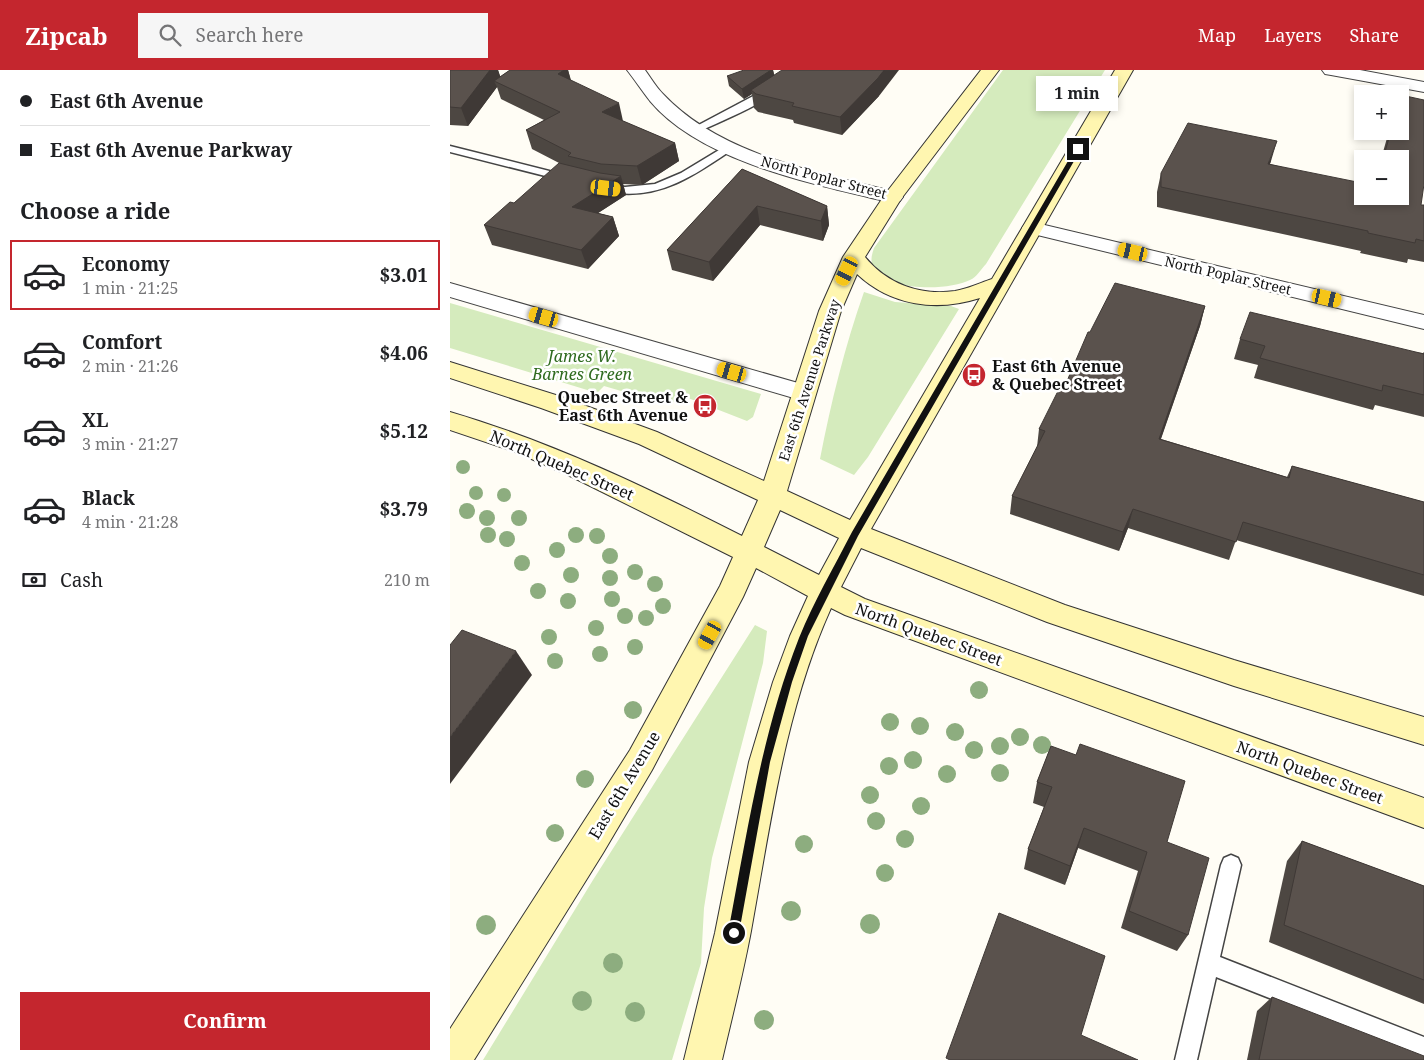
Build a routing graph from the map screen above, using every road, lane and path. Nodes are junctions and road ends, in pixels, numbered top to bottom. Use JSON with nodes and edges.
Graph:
{"nodes":[{"id":1,"x":636,"y":70,"type":"edge"},
{"id":2,"x":795,"y":70,"type":"edge"},
{"id":3,"x":990,"y":70,"type":"edge"},
{"id":4,"x":1124,"y":70,"type":"edge"},
{"id":5,"x":1331,"y":70,"type":"edge"},
{"id":6,"x":1424,"y":87,"type":"edge"},
{"id":7,"x":696,"y":128,"type":"junction"},
{"id":8,"x":729,"y":147,"type":"junction"},
{"id":9,"x":450,"y":149,"type":"edge"},
{"id":10,"x":578,"y":182,"type":"edge"},
{"id":11,"x":597,"y":186,"type":"edge"},
{"id":12,"x":893,"y":197,"type":"junction"},
{"id":13,"x":1032,"y":228,"type":"junction"},
{"id":14,"x":854,"y":257,"type":"junction"},
{"id":15,"x":1000,"y":284,"type":"junction"},
{"id":16,"x":450,"y":290,"type":"edge"},
{"id":17,"x":1424,"y":322,"type":"edge"},
{"id":18,"x":450,"y":370,"type":"edge"},
{"id":19,"x":804,"y":393,"type":"junction"},
{"id":20,"x":450,"y":421,"type":"edge"},
{"id":21,"x":772,"y":497,"type":"junction"},
{"id":22,"x":855,"y":534,"type":"junction"},
{"id":23,"x":749,"y":554,"type":"junction"},
{"id":24,"x":824,"y":593,"type":"junction"},
{"id":25,"x":1424,"y":731,"type":"edge"},
{"id":26,"x":1424,"y":812,"type":"edge"},
{"id":27,"x":1231,"y":865,"type":"dead end"},
{"id":28,"x":1208,"y":964,"type":"junction"},
{"id":29,"x":1424,"y":1048,"type":"edge"},
{"id":30,"x":452,"y":1060,"type":"edge"},
{"id":31,"x":703,"y":1060,"type":"edge"},
{"id":32,"x":1186,"y":1060,"type":"edge"}],
"edges":[{"from":1,"to":7,"type":"street","name":"North Poplar Street"},
{"from":2,"to":7,"type":"lane"},
{"from":3,"to":12,"type":"main road","name":"East 6th Avenue Parkway"},
{"from":4,"to":13,"type":"main road"},
{"from":5,"to":6,"type":"street"},
{"from":7,"to":8,"type":"street","name":"North Poplar Street"},
{"from":8,"to":11,"type":"lane"},
{"from":8,"to":12,"type":"street","name":"North Poplar Street"},
{"from":9,"to":10,"type":"lane"},
{"from":12,"to":14,"type":"main road","name":"East 6th Avenue Parkway"},
{"from":13,"to":15,"type":"main road"},
{"from":13,"to":17,"type":"street","name":"North Poplar Street"},
{"from":14,"to":15,"type":"main road"},
{"from":14,"to":19,"type":"main road","name":"East 6th Avenue Parkway"},
{"from":15,"to":22,"type":"main road"},
{"from":16,"to":19,"type":"street"},
{"from":18,"to":21,"type":"main road"},
{"from":19,"to":21,"type":"main road","name":"East 6th Avenue Parkway"},
{"from":20,"to":23,"type":"main road","name":"North Quebec Street"},
{"from":21,"to":22,"type":"main road"},
{"from":21,"to":23,"type":"main road","name":"East 6th Avenue"},
{"from":22,"to":24,"type":"main road"},
{"from":22,"to":25,"type":"main road"},
{"from":23,"to":24,"type":"main road","name":"North Quebec Street"},
{"from":23,"to":30,"type":"main road","name":"East 6th Avenue"},
{"from":24,"to":26,"type":"main road","name":"North Quebec Street"},
{"from":24,"to":31,"type":"main road"},
{"from":27,"to":28,"type":"lane"},
{"from":28,"to":29,"type":"lane"},
{"from":28,"to":32,"type":"lane"}]}
